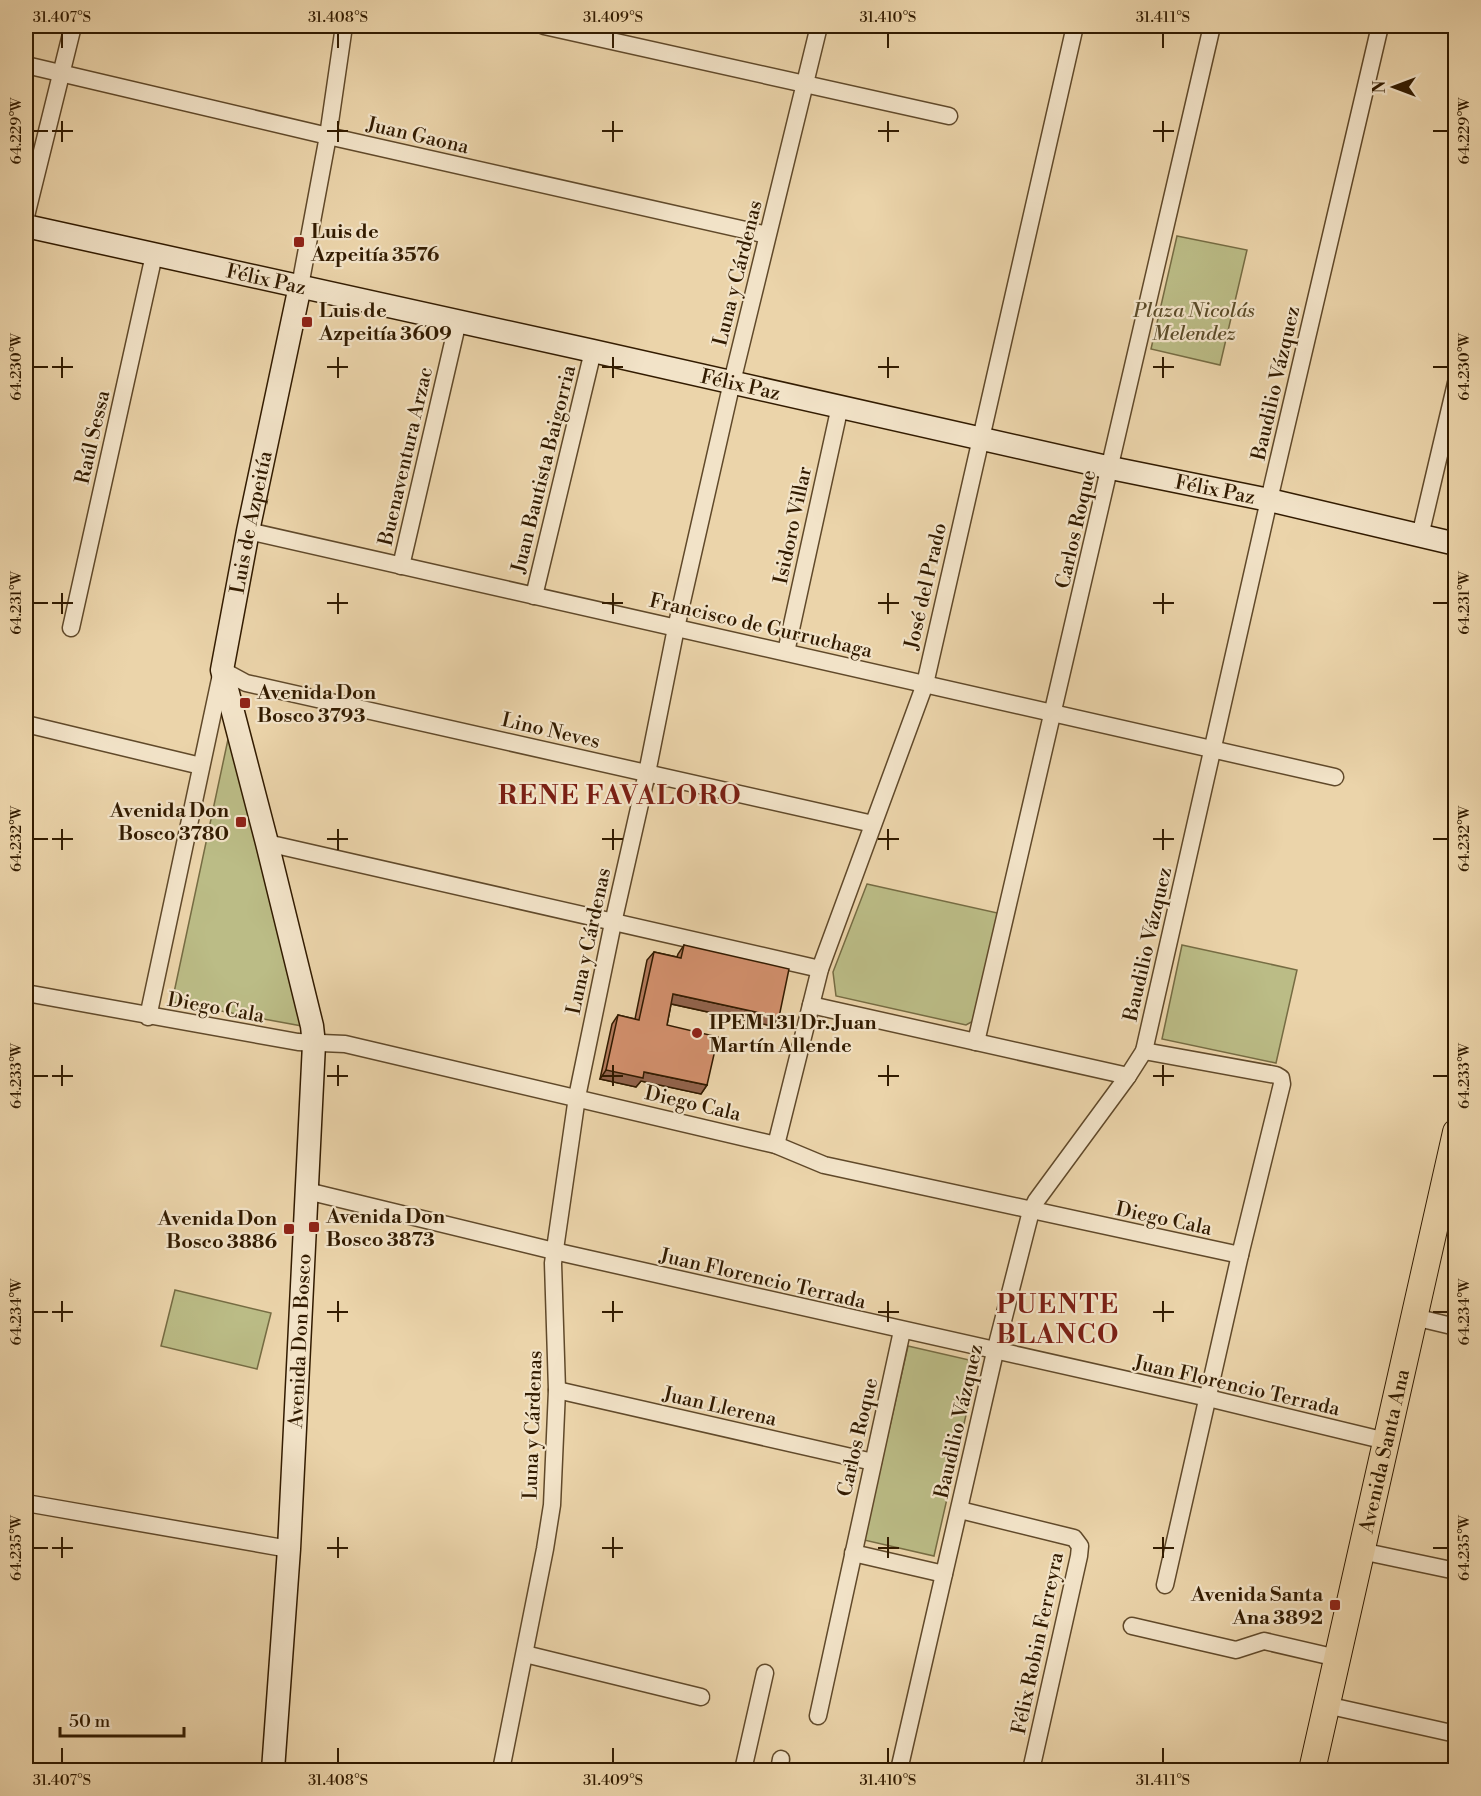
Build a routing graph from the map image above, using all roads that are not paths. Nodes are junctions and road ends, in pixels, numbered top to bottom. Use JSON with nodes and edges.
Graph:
{"nodes":[{"id":1,"x":73,"y":26,"type":"edge"},
{"id":2,"x":344,"y":26,"type":"edge"},
{"id":3,"x":544,"y":26,"type":"edge"},
{"id":4,"x":819,"y":26,"type":"edge"},
{"id":5,"x":1075,"y":26,"type":"edge"},
{"id":6,"x":1212,"y":26,"type":"edge"},
{"id":7,"x":1380,"y":26,"type":"edge"},
{"id":8,"x":26,"y":65,"type":"edge"},
{"id":9,"x":62,"y":73,"type":"junction"},
{"id":10,"x":806,"y":84,"type":"junction"},
{"id":11,"x":950,"y":116,"type":"dead end"},
{"id":12,"x":328,"y":136,"type":"junction"},
{"id":13,"x":26,"y":216,"type":"edge"},
{"id":14,"x":26,"y":226,"type":"edge"},
{"id":15,"x":768,"y":235,"type":"junction"},
{"id":16,"x":154,"y":255,"type":"junction"},
{"id":17,"x":300,"y":286,"type":"junction"},
{"id":18,"x":458,"y":321,"type":"junction"},
{"id":19,"x":593,"y":351,"type":"junction"},
{"id":20,"x":732,"y":382,"type":"junction"},
{"id":21,"x":1455,"y":383,"type":"edge"},
{"id":22,"x":840,"y":406,"type":"junction"},
{"id":23,"x":980,"y":438,"type":"junction"},
{"id":24,"x":1111,"y":468,"type":"junction"},
{"id":25,"x":1269,"y":500,"type":"junction"},
{"id":26,"x":248,"y":531,"type":"junction"},
{"id":27,"x":1420,"y":536,"type":"junction"},
{"id":28,"x":1455,"y":544,"type":"edge"},
{"id":29,"x":401,"y":566,"type":"junction"},
{"id":30,"x":534,"y":596,"type":"junction"},
{"id":31,"x":71,"y":628,"type":"dead end"},
{"id":32,"x":676,"y":628,"type":"junction"},
{"id":33,"x":786,"y":652,"type":"junction"},
{"id":34,"x":222,"y":670,"type":"junction"},
{"id":35,"x":925,"y":684,"type":"junction"},
{"id":36,"x":1052,"y":713,"type":"junction"},
{"id":37,"x":26,"y":724,"type":"edge"},
{"id":38,"x":1214,"y":749,"type":"junction"},
{"id":39,"x":201,"y":766,"type":"junction"},
{"id":40,"x":647,"y":773,"type":"junction"},
{"id":41,"x":1335,"y":777,"type":"dead end"},
{"id":42,"x":873,"y":824,"type":"junction"},
{"id":43,"x":267,"y":843,"type":"junction"},
{"id":44,"x":613,"y":922,"type":"junction"},
{"id":45,"x":820,"y":969,"type":"junction"},
{"id":46,"x":26,"y":993,"type":"edge"},
{"id":47,"x":811,"y":1005,"type":"junction"},
{"id":48,"x":148,"y":1017,"type":"junction"},
{"id":49,"x":976,"y":1042,"type":"junction"},
{"id":50,"x":314,"y":1044,"type":"junction"},
{"id":51,"x":1144,"y":1051,"type":"junction"},
{"id":52,"x":1128,"y":1076,"type":"junction"},
{"id":53,"x":577,"y":1097,"type":"junction"},
{"id":54,"x":1455,"y":1132,"type":"edge"},
{"id":55,"x":776,"y":1145,"type":"junction"},
{"id":56,"x":1450,"y":1186,"type":"edge"},
{"id":57,"x":307,"y":1191,"type":"junction"},
{"id":58,"x":1031,"y":1211,"type":"junction"},
{"id":59,"x":554,"y":1251,"type":"junction"},
{"id":60,"x":1240,"y":1256,"type":"junction"},
{"id":61,"x":1414,"y":1317,"type":"junction"},
{"id":62,"x":1455,"y":1327,"type":"edge"},
{"id":63,"x":902,"y":1331,"type":"junction"},
{"id":64,"x":995,"y":1352,"type":"junction"},
{"id":65,"x":557,"y":1390,"type":"junction"},
{"id":66,"x":1208,"y":1398,"type":"junction"},
{"id":67,"x":1386,"y":1441,"type":"junction"},
{"id":68,"x":873,"y":1462,"type":"junction"},
{"id":69,"x":26,"y":1503,"type":"edge"},
{"id":70,"x":960,"y":1510,"type":"junction"},
{"id":71,"x":289,"y":1549,"type":"junction"},
{"id":72,"x":1361,"y":1551,"type":"junction"},
{"id":73,"x":853,"y":1553,"type":"junction"},
{"id":74,"x":1455,"y":1571,"type":"edge"},
{"id":75,"x":944,"y":1574,"type":"junction"},
{"id":76,"x":1165,"y":1585,"type":"dead end"},
{"id":77,"x":1132,"y":1626,"type":"dead end"},
{"id":78,"x":525,"y":1654,"type":"junction"},
{"id":79,"x":1337,"y":1658,"type":"junction"},
{"id":80,"x":765,"y":1673,"type":"dead end"},
{"id":81,"x":701,"y":1697,"type":"dead end"},
{"id":82,"x":1326,"y":1705,"type":"junction"},
{"id":83,"x":818,"y":1716,"type":"dead end"},
{"id":84,"x":1455,"y":1734,"type":"edge"},
{"id":85,"x":273,"y":1770,"type":"edge"},
{"id":86,"x":501,"y":1770,"type":"edge"},
{"id":87,"x":742,"y":1770,"type":"edge"},
{"id":88,"x":899,"y":1770,"type":"edge"},
{"id":89,"x":1031,"y":1770,"type":"edge"},
{"id":90,"x":1312,"y":1770,"type":"edge"}],
"edges":[{"from":1,"to":9,"type":"street"},
{"from":2,"to":12,"type":"street","name":"Luis de Azpeitía"},
{"from":3,"to":10,"type":"street"},
{"from":4,"to":10,"type":"street","name":"Luna y Cárdenas"},
{"from":5,"to":23,"type":"street","name":"José del Prado"},
{"from":6,"to":24,"type":"street","name":"Carlos Roque"},
{"from":7,"to":25,"type":"street","name":"Baudilio Vázquez"},
{"from":8,"to":9,"type":"street","name":"Juan Gaona"},
{"from":9,"to":12,"type":"street","name":"Juan Gaona"},
{"from":9,"to":13,"type":"street"},
{"from":10,"to":11,"type":"street"},
{"from":10,"to":15,"type":"street","name":"Luna y Cárdenas"},
{"from":12,"to":15,"type":"street","name":"Juan Gaona"},
{"from":12,"to":17,"type":"street","name":"Luis de Azpeitía"},
{"from":14,"to":16,"type":"main road","name":"Félix Paz"},
{"from":15,"to":20,"type":"street","name":"Luna y Cárdenas"},
{"from":16,"to":17,"type":"main road","name":"Félix Paz"},
{"from":16,"to":31,"type":"street","name":"Raúl Sessa"},
{"from":17,"to":18,"type":"main road","name":"Félix Paz"},
{"from":17,"to":26,"type":"main road","name":"Luis de Azpeitía"},
{"from":18,"to":19,"type":"main road","name":"Félix Paz"},
{"from":18,"to":29,"type":"street","name":"Buenaventura Arzac"},
{"from":19,"to":20,"type":"main road","name":"Félix Paz"},
{"from":19,"to":30,"type":"street","name":"Juan Bautista Baigorria"},
{"from":20,"to":22,"type":"main road","name":"Félix Paz"},
{"from":20,"to":32,"type":"street","name":"Luna y Cárdenas"},
{"from":21,"to":27,"type":"street"},
{"from":22,"to":23,"type":"main road","name":"Félix Paz"},
{"from":22,"to":33,"type":"street","name":"Isidoro Villar"},
{"from":23,"to":24,"type":"main road","name":"Félix Paz"},
{"from":23,"to":35,"type":"street","name":"José del Prado"},
{"from":24,"to":25,"type":"main road","name":"Félix Paz"},
{"from":24,"to":36,"type":"street","name":"Carlos Roque"},
{"from":25,"to":27,"type":"main road","name":"Félix Paz"},
{"from":25,"to":38,"type":"street","name":"Baudilio Vázquez"},
{"from":26,"to":29,"type":"street","name":"Francisco de Gurruchaga"},
{"from":26,"to":34,"type":"main road","name":"Luis de Azpeitía"},
{"from":27,"to":28,"type":"main road","name":"Félix Paz"},
{"from":29,"to":30,"type":"street","name":"Francisco de Gurruchaga"},
{"from":30,"to":32,"type":"street","name":"Francisco de Gurruchaga"},
{"from":32,"to":33,"type":"street","name":"Francisco de Gurruchaga"},
{"from":32,"to":40,"type":"street","name":"Luna y Cárdenas"},
{"from":33,"to":35,"type":"street","name":"Francisco de Gurruchaga"},
{"from":34,"to":39,"type":"street","name":"Luis de Azpeitía"},
{"from":34,"to":40,"type":"street","name":"Lino Neves"},
{"from":34,"to":43,"type":"main road","name":"Avenida Don Bosco"},
{"from":35,"to":36,"type":"street","name":"Francisco de Gurruchaga"},
{"from":35,"to":42,"type":"street","name":"José del Prado"},
{"from":36,"to":38,"type":"street","name":"Francisco de Gurruchaga"},
{"from":36,"to":49,"type":"street","name":"Carlos Roque"},
{"from":37,"to":39,"type":"street"},
{"from":38,"to":41,"type":"street","name":"Francisco de Gurruchaga"},
{"from":38,"to":51,"type":"street","name":"Baudilio Vázquez"},
{"from":39,"to":48,"type":"street","name":"Luis de Azpeitía"},
{"from":40,"to":42,"type":"street","name":"Lino Neves"},
{"from":40,"to":44,"type":"street","name":"Luna y Cárdenas"},
{"from":42,"to":45,"type":"street","name":"José del Prado"},
{"from":43,"to":44,"type":"street"},
{"from":43,"to":50,"type":"main road","name":"Avenida Don Bosco"},
{"from":44,"to":45,"type":"street"},
{"from":44,"to":53,"type":"street","name":"Luna y Cárdenas"},
{"from":45,"to":47,"type":"street","name":"José del Prado"},
{"from":46,"to":48,"type":"street","name":"Diego Cala"},
{"from":47,"to":49,"type":"street"},
{"from":47,"to":55,"type":"street","name":"José del Prado"},
{"from":48,"to":50,"type":"street","name":"Diego Cala"},
{"from":49,"to":52,"type":"street"},
{"from":50,"to":53,"type":"street","name":"Diego Cala"},
{"from":50,"to":57,"type":"main road","name":"Avenida Don Bosco"},
{"from":51,"to":52,"type":"street","name":"Baudilio Vázquez"},
{"from":51,"to":60,"type":"street"},
{"from":52,"to":58,"type":"street","name":"Baudilio Vázquez"},
{"from":53,"to":55,"type":"street","name":"Diego Cala"},
{"from":53,"to":59,"type":"street","name":"Luna y Cárdenas"},
{"from":54,"to":56,"type":"main road","name":"Avenida Santa Ana"},
{"from":55,"to":58,"type":"street","name":"Diego Cala"},
{"from":56,"to":61,"type":"main road","name":"Avenida Santa Ana"},
{"from":57,"to":59,"type":"street","name":"Juan Florencio Terrada"},
{"from":57,"to":71,"type":"main road","name":"Avenida Don Bosco"},
{"from":58,"to":60,"type":"street","name":"Diego Cala"},
{"from":58,"to":64,"type":"street","name":"Baudilio Vázquez"},
{"from":59,"to":63,"type":"street","name":"Juan Florencio Terrada"},
{"from":59,"to":65,"type":"street","name":"Luna y Cárdenas"},
{"from":60,"to":66,"type":"street"},
{"from":61,"to":62,"type":"street"},
{"from":61,"to":67,"type":"main road","name":"Avenida Santa Ana"},
{"from":63,"to":64,"type":"street","name":"Juan Florencio Terrada"},
{"from":63,"to":68,"type":"street","name":"Carlos Roque"},
{"from":64,"to":66,"type":"street","name":"Juan Florencio Terrada"},
{"from":64,"to":70,"type":"street","name":"Baudilio Vázquez"},
{"from":65,"to":68,"type":"street","name":"Juan Llerena"},
{"from":65,"to":78,"type":"street","name":"Luna y Cárdenas"},
{"from":66,"to":67,"type":"street","name":"Juan Florencio Terrada"},
{"from":66,"to":76,"type":"street"},
{"from":67,"to":72,"type":"main road","name":"Avenida Santa Ana"},
{"from":68,"to":73,"type":"street","name":"Carlos Roque"},
{"from":69,"to":71,"type":"street"},
{"from":70,"to":75,"type":"street","name":"Baudilio Vázquez"},
{"from":70,"to":89,"type":"street","name":"Félix Robin Ferreyra"},
{"from":71,"to":85,"type":"main road","name":"Avenida Don Bosco"},
{"from":72,"to":74,"type":"street"},
{"from":72,"to":79,"type":"main road","name":"Avenida Santa Ana"},
{"from":73,"to":75,"type":"street"},
{"from":73,"to":83,"type":"street","name":"Carlos Roque"},
{"from":75,"to":88,"type":"street","name":"Baudilio Vázquez"},
{"from":77,"to":79,"type":"street"},
{"from":78,"to":81,"type":"street"},
{"from":78,"to":86,"type":"street","name":"Luna y Cárdenas"},
{"from":79,"to":82,"type":"main road","name":"Avenida Santa Ana"},
{"from":80,"to":87,"type":"street"},
{"from":82,"to":84,"type":"street"},
{"from":82,"to":90,"type":"main road","name":"Avenida Santa Ana"}]}
